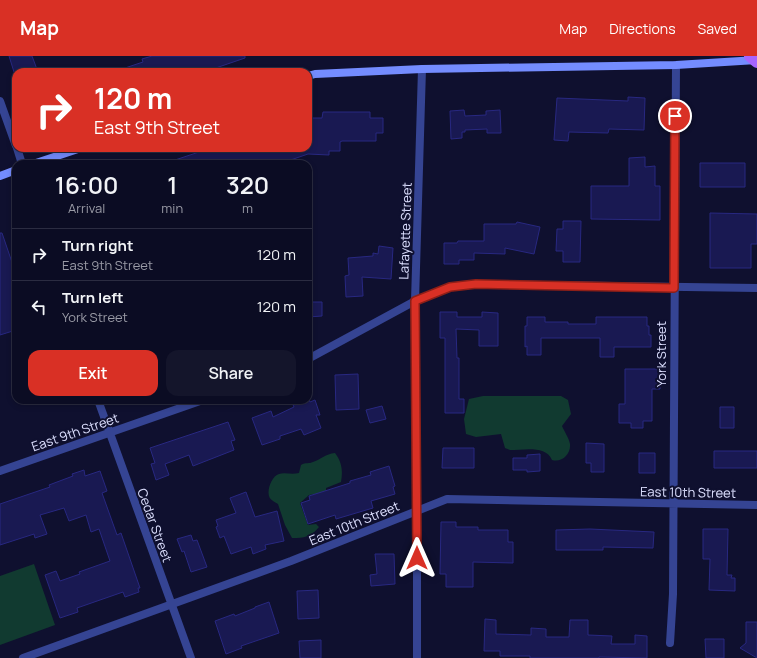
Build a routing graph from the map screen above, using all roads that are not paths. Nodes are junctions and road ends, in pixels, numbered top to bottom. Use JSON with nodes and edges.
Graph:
{"nodes":[{"id":1,"x":755,"y":60,"type":"edge"},
{"id":2,"x":676,"y":65,"type":"junction"},
{"id":3,"x":422,"y":70,"type":"junction"},
{"id":4,"x":312,"y":75,"type":"edge"},
{"id":5,"x":0,"y":101,"type":"edge"},
{"id":6,"x":12,"y":136,"type":"edge"},
{"id":7,"x":69,"y":152,"type":"edge"},
{"id":8,"x":45,"y":160,"type":"edge"},
{"id":9,"x":12,"y":172,"type":"edge"},
{"id":10,"x":0,"y":176,"type":"edge"},
{"id":11,"x":674,"y":288,"type":"junction"},
{"id":12,"x":757,"y":288,"type":"edge"},
{"id":13,"x":415,"y":301,"type":"junction"},
{"id":14,"x":312,"y":357,"type":"edge"},
{"id":15,"x":99,"y":404,"type":"edge"},
{"id":16,"x":192,"y":404,"type":"edge"},
{"id":17,"x":110,"y":433,"type":"junction"},
{"id":18,"x":0,"y":471,"type":"edge"},
{"id":19,"x":673,"y":504,"type":"junction"},
{"id":20,"x":757,"y":504,"type":"edge"},
{"id":21,"x":417,"y":510,"type":"junction"},
{"id":22,"x":171,"y":605,"type":"junction"},
{"id":23,"x":670,"y":643,"type":"dead end"},
{"id":24,"x":23,"y":658,"type":"edge"},
{"id":25,"x":191,"y":658,"type":"edge"},
{"id":26,"x":417,"y":658,"type":"edge"}],
"edges":[{"from":1,"to":2,"type":"street"},
{"from":2,"to":3,"type":"street"},
{"from":2,"to":11,"type":"street","name":"York Street"},
{"from":3,"to":4,"type":"street"},
{"from":3,"to":13,"type":"street","name":"Lafayette Street"},
{"from":5,"to":6,"type":"street"},
{"from":7,"to":8,"type":"street"},
{"from":9,"to":10,"type":"street"},
{"from":11,"to":12,"type":"street"},
{"from":11,"to":13,"type":"street"},
{"from":11,"to":19,"type":"street","name":"York Street"},
{"from":13,"to":14,"type":"street"},
{"from":13,"to":21,"type":"street","name":"Lafayette Street"},
{"from":15,"to":17,"type":"street","name":"Cedar Street"},
{"from":16,"to":17,"type":"street","name":"East 9th Street"},
{"from":17,"to":18,"type":"street","name":"East 9th Street"},
{"from":17,"to":22,"type":"street","name":"Cedar Street"},
{"from":19,"to":20,"type":"street","name":"East 10th Street"},
{"from":19,"to":21,"type":"street","name":"East 10th Street"},
{"from":19,"to":23,"type":"street","name":"York Street"},
{"from":21,"to":22,"type":"street","name":"East 10th Street"},
{"from":21,"to":26,"type":"street","name":"Lafayette Street"},
{"from":22,"to":24,"type":"street","name":"East 10th Street"},
{"from":22,"to":25,"type":"street","name":"Cedar Street"}]}
